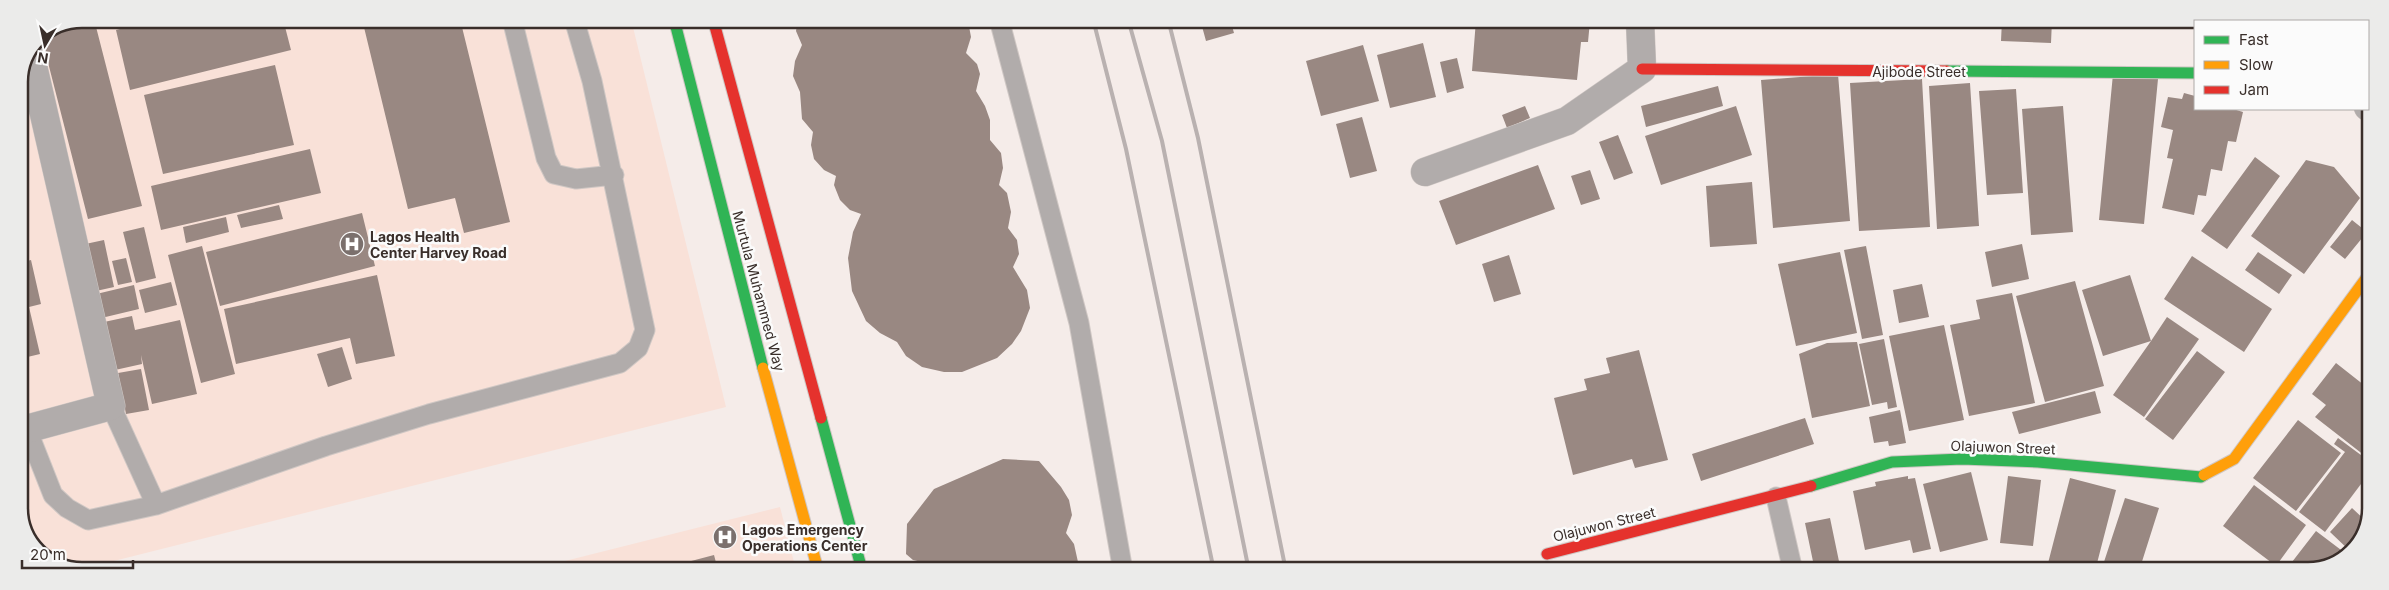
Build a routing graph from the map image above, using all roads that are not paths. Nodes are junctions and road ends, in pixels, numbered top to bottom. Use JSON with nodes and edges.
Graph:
{"nodes":[{"id":1,"x":514,"y":28,"type":"edge"},
{"id":2,"x":577,"y":28,"type":"edge"},
{"id":3,"x":676,"y":28,"type":"edge"},
{"id":4,"x":715,"y":28,"type":"edge"},
{"id":5,"x":1001,"y":28,"type":"edge"},
{"id":6,"x":1640,"y":28,"type":"edge"},
{"id":7,"x":32,"y":61,"type":"edge"},
{"id":8,"x":1642,"y":69,"type":"junction"},
{"id":9,"x":2194,"y":73,"type":"edge"},
{"id":10,"x":1425,"y":172,"type":"dead end"},
{"id":11,"x":614,"y":175,"type":"junction"},
{"id":12,"x":2361,"y":285,"type":"edge"},
{"id":13,"x":111,"y":406,"type":"junction"},
{"id":14,"x":28,"y":429,"type":"edge"},
{"id":15,"x":28,"y":441,"type":"edge"},
{"id":16,"x":1776,"y":497,"type":"junction"},
{"id":17,"x":156,"y":505,"type":"junction"},
{"id":18,"x":1547,"y":554,"type":"dead end"},
{"id":19,"x":816,"y":562,"type":"edge"},
{"id":20,"x":860,"y":562,"type":"edge"},
{"id":21,"x":1121,"y":562,"type":"edge"},
{"id":22,"x":1791,"y":562,"type":"edge"}],
"edges":[{"from":1,"to":11,"type":"lane"},
{"from":2,"to":11,"type":"lane"},
{"from":3,"to":19,"type":"street","name":"Murtula Muhammed Way"},
{"from":4,"to":20,"type":"street"},
{"from":5,"to":21,"type":"lane"},
{"from":6,"to":8,"type":"street"},
{"from":7,"to":13,"type":"street"},
{"from":8,"to":9,"type":"street","name":"Ajibode Street"},
{"from":8,"to":10,"type":"street"},
{"from":11,"to":17,"type":"lane"},
{"from":12,"to":16,"type":"street","name":"Olajuwon Street"},
{"from":13,"to":14,"type":"street"},
{"from":13,"to":17,"type":"lane"},
{"from":15,"to":17,"type":"lane"},
{"from":16,"to":18,"type":"street","name":"Olajuwon Street"},
{"from":16,"to":22,"type":"lane"}]}
